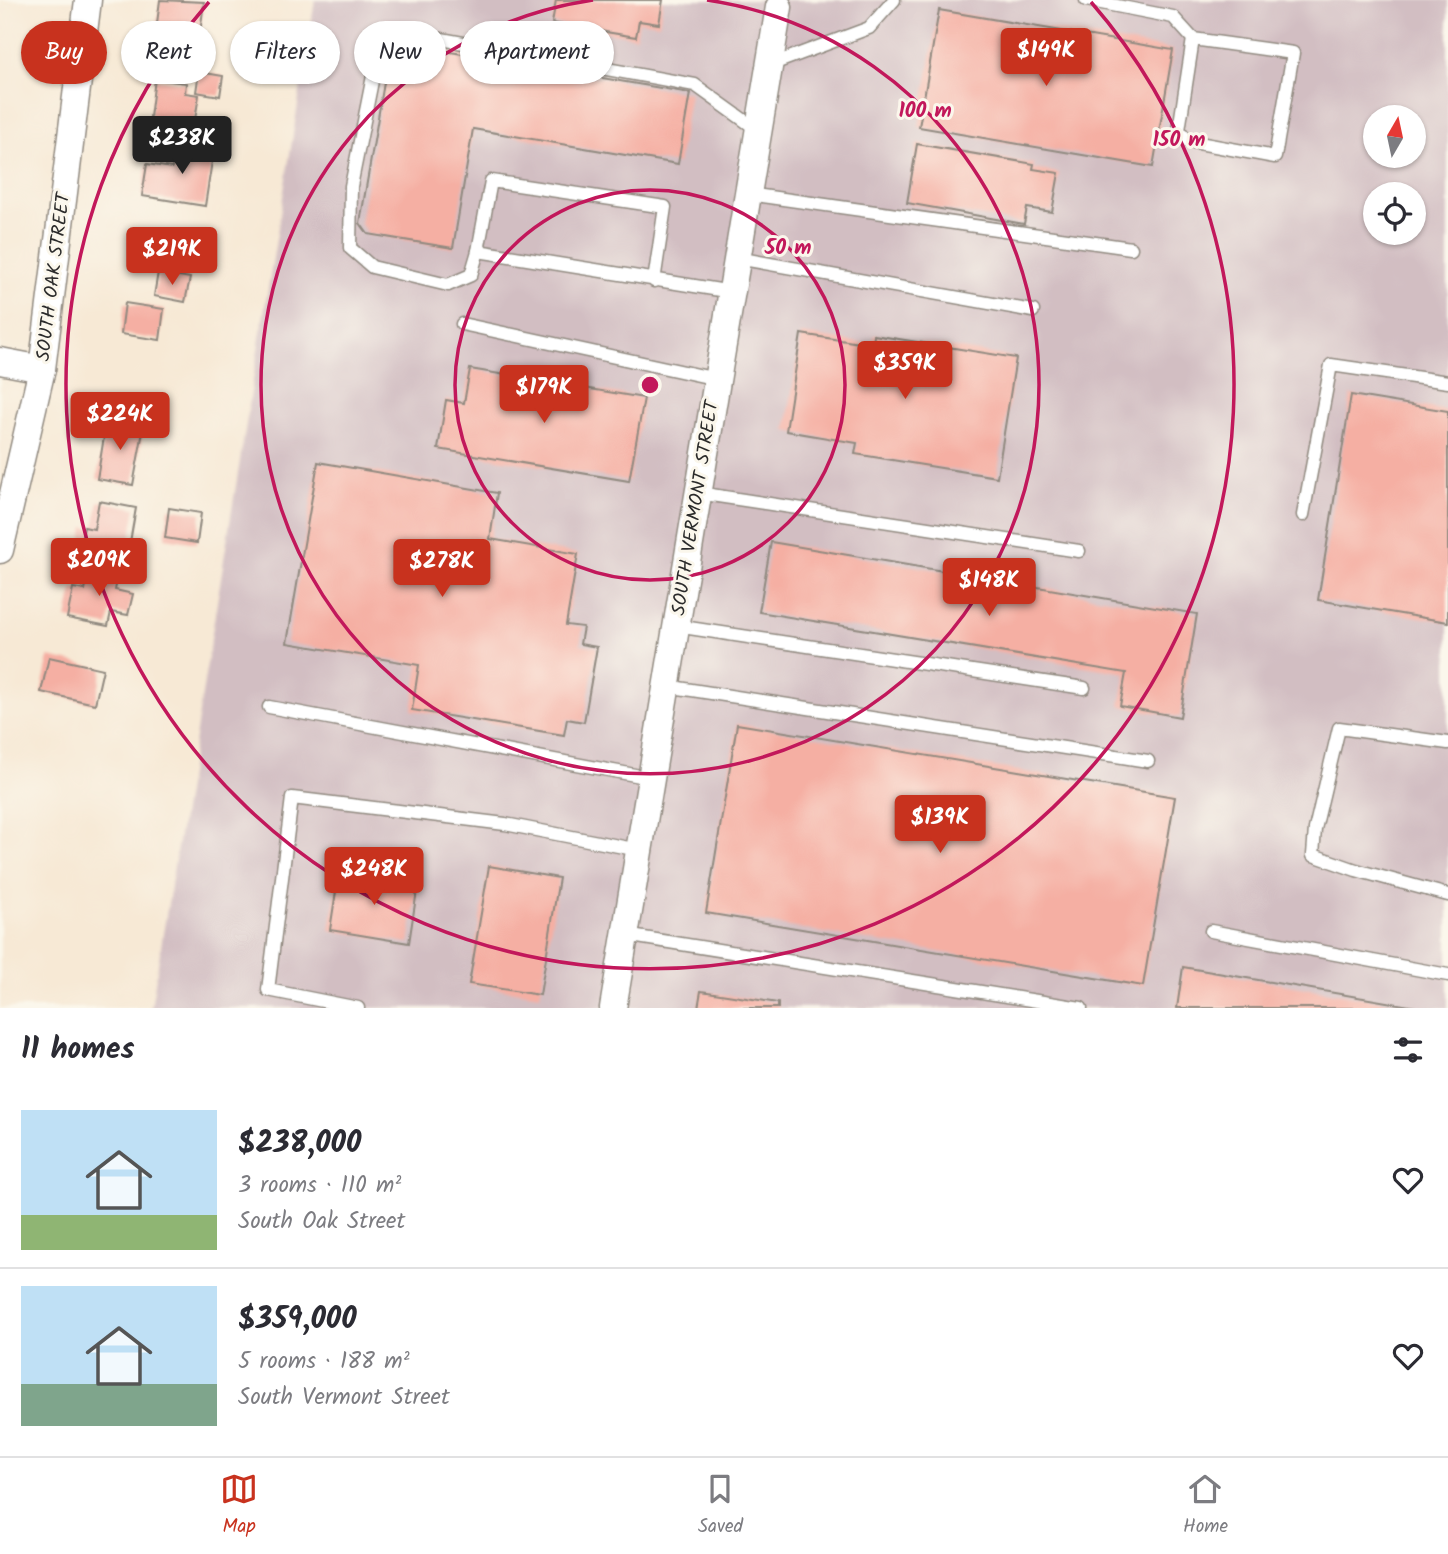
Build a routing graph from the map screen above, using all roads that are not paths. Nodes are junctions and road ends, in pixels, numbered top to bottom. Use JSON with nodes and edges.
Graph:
{"nodes":[{"id":1,"x":88,"y":0,"type":"edge"},
{"id":2,"x":894,"y":0,"type":"edge"},
{"id":3,"x":1086,"y":0,"type":"edge"},
{"id":4,"x":774,"y":4,"type":"edge"},
{"id":5,"x":1193,"y":39,"type":"junction"},
{"id":6,"x":769,"y":65,"type":"junction"},
{"id":7,"x":758,"y":131,"type":"junction"},
{"id":8,"x":748,"y":194,"type":"junction"},
{"id":9,"x":1130,"y":248,"type":"dead end"},
{"id":10,"x":478,"y":251,"type":"junction"},
{"id":11,"x":737,"y":258,"type":"junction"},
{"id":12,"x":654,"y":281,"type":"junction"},
{"id":13,"x":732,"y":292,"type":"junction"},
{"id":14,"x":1033,"y":311,"type":"dead end"},
{"id":15,"x":463,"y":324,"type":"dead end"},
{"id":16,"x":0,"y":361,"type":"edge"},
{"id":17,"x":43,"y":369,"type":"junction"},
{"id":18,"x":717,"y":379,"type":"junction"},
{"id":19,"x":1448,"y":382,"type":"edge"},
{"id":20,"x":698,"y":493,"type":"junction"},
{"id":21,"x":1303,"y":516,"type":"dead end"},
{"id":22,"x":0,"y":550,"type":"edge"},
{"id":23,"x":1079,"y":551,"type":"dead end"},
{"id":24,"x":676,"y":626,"type":"junction"},
{"id":25,"x":666,"y":686,"type":"junction"},
{"id":26,"x":1084,"y":688,"type":"dead end"},
{"id":27,"x":269,"y":706,"type":"dead end"},
{"id":28,"x":1448,"y":743,"type":"edge"},
{"id":29,"x":1148,"y":761,"type":"dead end"},
{"id":30,"x":651,"y":778,"type":"junction"},
{"id":31,"x":639,"y":850,"type":"junction"},
{"id":32,"x":1448,"y":895,"type":"edge"},
{"id":33,"x":1211,"y":931,"type":"dead end"},
{"id":34,"x":625,"y":935,"type":"junction"},
{"id":35,"x":1448,"y":975,"type":"edge"},
{"id":36,"x":358,"y":1008,"type":"edge"},
{"id":37,"x":613,"y":1008,"type":"edge"},
{"id":38,"x":1082,"y":1008,"type":"edge"}],
"edges":[{"from":1,"to":17,"type":"street","name":"SOUTH OAK STREET"},
{"from":2,"to":6,"type":"lane"},
{"from":3,"to":5,"type":"lane"},
{"from":4,"to":6,"type":"street","name":"SOUTH VERMONT STREET"},
{"from":5,"to":5,"type":"lane"},
{"from":6,"to":7,"type":"street","name":"SOUTH VERMONT STREET"},
{"from":7,"to":8,"type":"street","name":"SOUTH VERMONT STREET"},
{"from":7,"to":10,"type":"lane"},
{"from":8,"to":9,"type":"lane"},
{"from":8,"to":11,"type":"street","name":"SOUTH VERMONT STREET"},
{"from":10,"to":12,"type":"lane"},
{"from":10,"to":12,"type":"lane"},
{"from":11,"to":13,"type":"street","name":"SOUTH VERMONT STREET"},
{"from":11,"to":14,"type":"lane"},
{"from":12,"to":13,"type":"lane"},
{"from":13,"to":18,"type":"street","name":"SOUTH VERMONT STREET"},
{"from":15,"to":18,"type":"lane"},
{"from":16,"to":17,"type":"street"},
{"from":17,"to":22,"type":"street","name":"SOUTH OAK STREET"},
{"from":18,"to":20,"type":"street","name":"SOUTH VERMONT STREET"},
{"from":19,"to":21,"type":"lane"},
{"from":20,"to":23,"type":"lane"},
{"from":20,"to":24,"type":"street","name":"SOUTH VERMONT STREET"},
{"from":24,"to":25,"type":"street","name":"SOUTH VERMONT STREET"},
{"from":24,"to":26,"type":"lane"},
{"from":25,"to":29,"type":"lane"},
{"from":25,"to":30,"type":"street","name":"SOUTH VERMONT STREET"},
{"from":27,"to":30,"type":"lane"},
{"from":28,"to":32,"type":"lane"},
{"from":30,"to":31,"type":"street","name":"SOUTH VERMONT STREET"},
{"from":31,"to":34,"type":"street","name":"SOUTH VERMONT STREET"},
{"from":31,"to":36,"type":"lane"},
{"from":33,"to":35,"type":"lane"},
{"from":34,"to":37,"type":"street","name":"SOUTH VERMONT STREET"},
{"from":34,"to":38,"type":"lane"}]}
